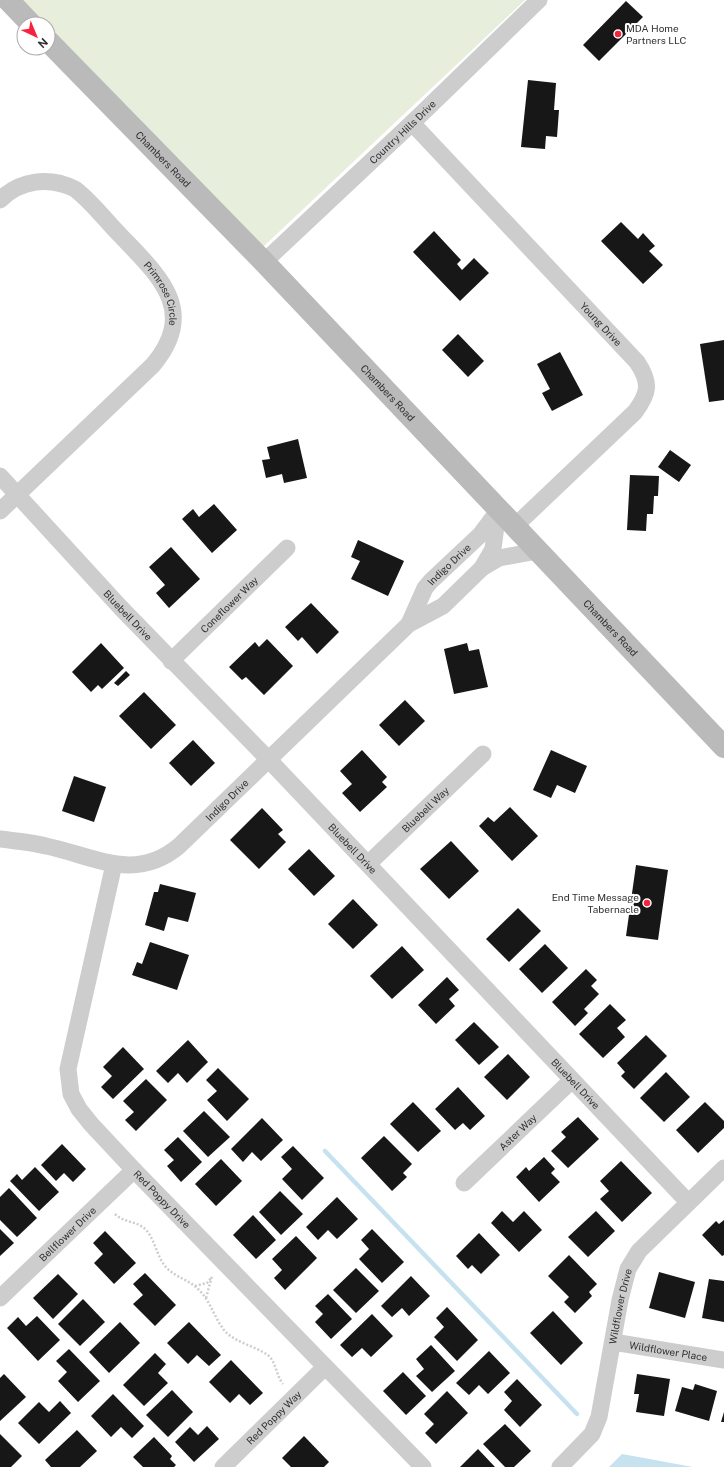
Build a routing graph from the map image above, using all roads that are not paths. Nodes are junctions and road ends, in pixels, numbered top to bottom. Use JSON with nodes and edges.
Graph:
{"nodes":[{"id":1,"x":8,"y":0,"type":"edge"},
{"id":2,"x":539,"y":0,"type":"edge"},
{"id":3,"x":23,"y":16,"type":"edge"},
{"id":4,"x":56,"y":49,"type":"edge"},
{"id":5,"x":412,"y":123,"type":"junction"},
{"id":6,"x":0,"y":200,"type":"edge"},
{"id":7,"x":264,"y":262,"type":"junction"},
{"id":8,"x":0,"y":476,"type":"edge"},
{"id":9,"x":17,"y":495,"type":"junction"},
{"id":10,"x":498,"y":510,"type":"junction"},
{"id":11,"x":0,"y":511,"type":"edge"},
{"id":12,"x":514,"y":526,"type":"junction"},
{"id":13,"x":287,"y":548,"type":"dead end"},
{"id":14,"x":537,"y":551,"type":"junction"},
{"id":15,"x":482,"y":568,"type":"junction"},
{"id":16,"x":410,"y":624,"type":"junction"},
{"id":17,"x":171,"y":661,"type":"junction"},
{"id":18,"x":724,"y":747,"type":"edge"},
{"id":19,"x":483,"y":754,"type":"dead end"},
{"id":20,"x":269,"y":760,"type":"junction"},
{"id":21,"x":0,"y":840,"type":"edge"},
{"id":22,"x":114,"y":864,"type":"junction"},
{"id":23,"x":368,"y":864,"type":"junction"},
{"id":24,"x":572,"y":1080,"type":"junction"},
{"id":25,"x":724,"y":1168,"type":"edge"},
{"id":26,"x":134,"y":1170,"type":"junction"},
{"id":27,"x":464,"y":1183,"type":"dead end"},
{"id":28,"x":688,"y":1202,"type":"junction"},
{"id":29,"x":0,"y":1298,"type":"edge"},
{"id":30,"x":613,"y":1342,"type":"junction"},
{"id":31,"x":724,"y":1360,"type":"edge"},
{"id":32,"x":326,"y":1367,"type":"junction"},
{"id":33,"x":223,"y":1467,"type":"edge"},
{"id":34,"x":423,"y":1467,"type":"edge"},
{"id":35,"x":560,"y":1467,"type":"edge"}],
"edges":[{"from":1,"to":3,"type":"street"},
{"from":2,"to":5,"type":"street","name":"Country Hills Drive"},
{"from":4,"to":7,"type":"street","name":"Chambers Road"},
{"from":5,"to":7,"type":"street","name":"Country Hills Drive"},
{"from":5,"to":12,"type":"street","name":"Young Drive"},
{"from":6,"to":9,"type":"street","name":"Primrose Circle"},
{"from":7,"to":10,"type":"street","name":"Chambers Road"},
{"from":8,"to":9,"type":"street"},
{"from":9,"to":11,"type":"street","name":"Primrose Circle"},
{"from":9,"to":17,"type":"street","name":"Bluebell Drive"},
{"from":10,"to":12,"type":"street","name":"Chambers Road"},
{"from":10,"to":15,"type":"street"},
{"from":10,"to":16,"type":"street","name":"Indigo Drive"},
{"from":12,"to":14,"type":"street","name":"Chambers Road"},
{"from":13,"to":17,"type":"street","name":"Coneflower Way"},
{"from":14,"to":15,"type":"street"},
{"from":14,"to":18,"type":"street","name":"Chambers Road"},
{"from":15,"to":16,"type":"street","name":"Indigo Drive"},
{"from":16,"to":20,"type":"street","name":"Indigo Drive"},
{"from":17,"to":20,"type":"street","name":"Bluebell Drive"},
{"from":19,"to":23,"type":"street","name":"Bluebell Way"},
{"from":20,"to":22,"type":"street","name":"Indigo Drive"},
{"from":20,"to":23,"type":"street","name":"Bluebell Drive"},
{"from":21,"to":22,"type":"street","name":"Indigo Drive"},
{"from":22,"to":26,"type":"street","name":"Red Poppy Drive"},
{"from":23,"to":24,"type":"street","name":"Bluebell Drive"},
{"from":24,"to":27,"type":"street","name":"Aster Way"},
{"from":24,"to":28,"type":"street","name":"Bluebell Drive"},
{"from":25,"to":28,"type":"street","name":"Wildflower Drive"},
{"from":26,"to":29,"type":"street","name":"Bellflower Drive"},
{"from":26,"to":32,"type":"street","name":"Red Poppy Drive"},
{"from":28,"to":30,"type":"street","name":"Wildflower Drive"},
{"from":30,"to":31,"type":"street","name":"Wildflower Place"},
{"from":30,"to":35,"type":"street","name":"Wildflower Drive"},
{"from":32,"to":33,"type":"street","name":"Red Poppy Way"},
{"from":32,"to":34,"type":"street","name":"Red Poppy Drive"}]}
